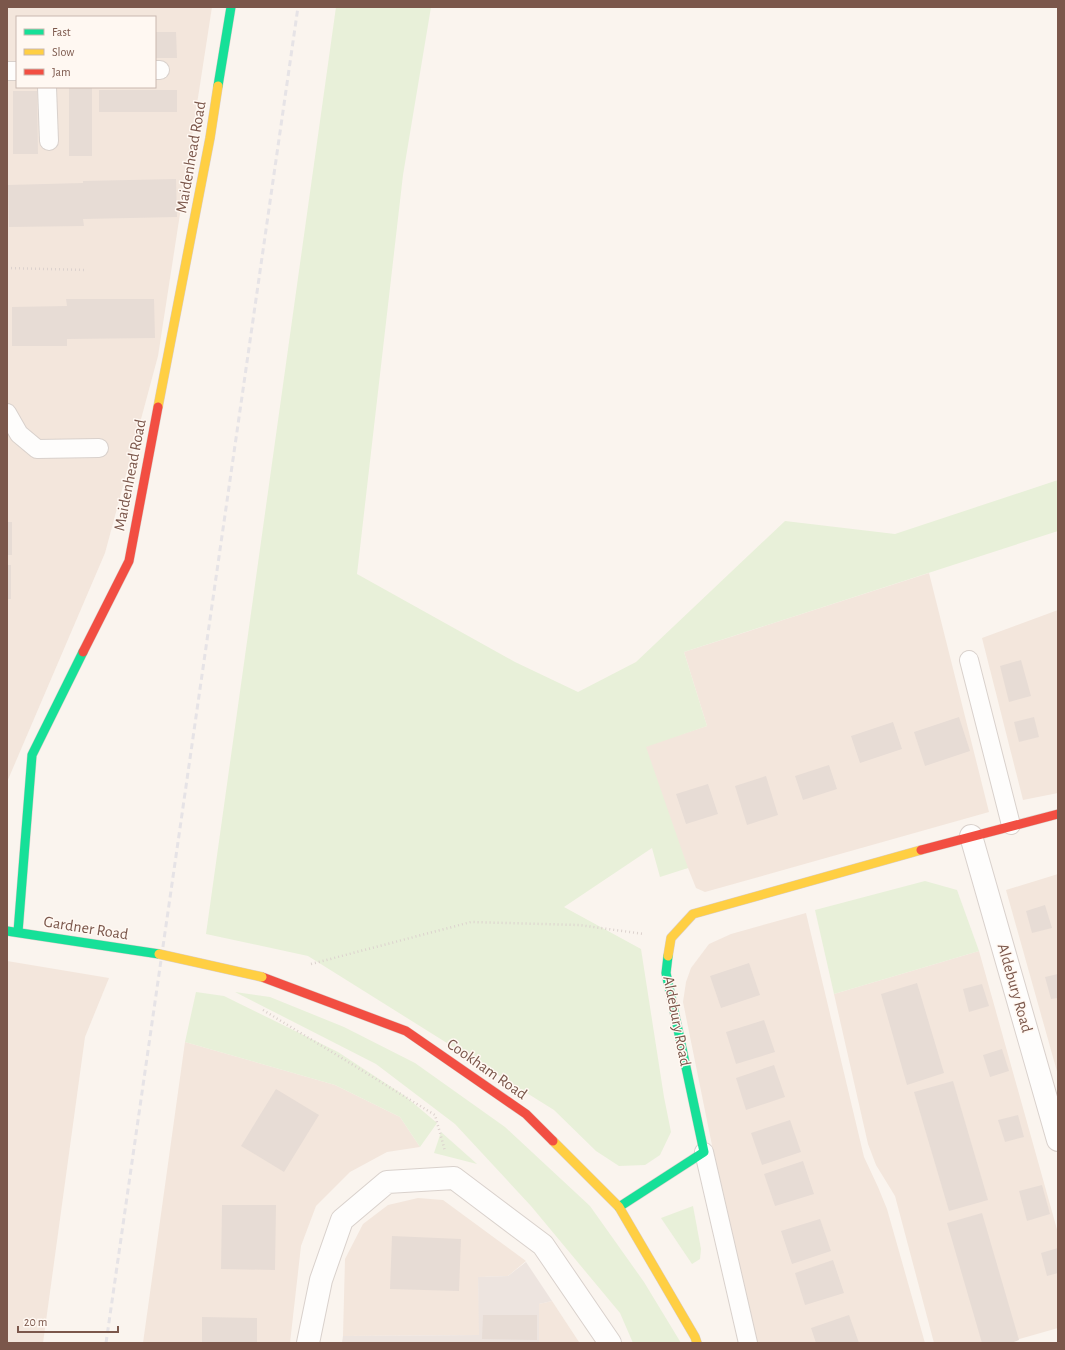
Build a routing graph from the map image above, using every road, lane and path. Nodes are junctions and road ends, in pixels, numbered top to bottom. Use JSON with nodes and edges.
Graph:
{"nodes":[{"id":1,"x":231,"y":7,"type":"edge"},
{"id":2,"x":47,"y":88,"type":"edge"},
{"id":3,"x":49,"y":141,"type":"dead end"},
{"id":4,"x":7,"y":268,"type":"edge"},
{"id":5,"x":86,"y":270,"type":"dead end"},
{"id":6,"x":7,"y":413,"type":"edge"},
{"id":7,"x":99,"y":448,"type":"dead end"},
{"id":8,"x":970,"y":660,"type":"dead end"},
{"id":9,"x":1058,"y":814,"type":"edge"},
{"id":10,"x":1012,"y":825,"type":"junction"},
{"id":11,"x":970,"y":836,"type":"junction"},
{"id":12,"x":7,"y":931,"type":"edge"},
{"id":13,"x":18,"y":932,"type":"junction"},
{"id":14,"x":672,"y":938,"type":"junction"},
{"id":15,"x":159,"y":954,"type":"joint"},
{"id":16,"x":307,"y":965,"type":"dead end"},
{"id":17,"x":262,"y":977,"type":"junction"},
{"id":18,"x":1058,"y":1140,"type":"edge"},
{"id":19,"x":704,"y":1152,"type":"junction"},
{"id":20,"x":454,"y":1178,"type":"junction"},
{"id":21,"x":619,"y":1207,"type":"junction"},
{"id":22,"x":308,"y":1343,"type":"edge"},
{"id":23,"x":610,"y":1343,"type":"edge"},
{"id":24,"x":697,"y":1343,"type":"edge"},
{"id":25,"x":748,"y":1343,"type":"edge"}],
"edges":[{"from":1,"to":13,"type":"street","name":"Maidenhead Road"},
{"from":2,"to":3,"type":"lane"},
{"from":4,"to":5,"type":"path"},
{"from":6,"to":7,"type":"lane"},
{"from":8,"to":10,"type":"lane"},
{"from":9,"to":10,"type":"street"},
{"from":10,"to":11,"type":"street"},
{"from":11,"to":14,"type":"street"},
{"from":11,"to":18,"type":"street","name":"Aldebury Road"},
{"from":12,"to":13,"type":"street","name":"Gardner Road"},
{"from":13,"to":15,"type":"street","name":"Gardner Road"},
{"from":14,"to":16,"type":"path"},
{"from":14,"to":19,"type":"street","name":"Aldebury Road"},
{"from":15,"to":17,"type":"street","name":"Cookham Road","bridge":true},
{"from":17,"to":20,"type":"path"},
{"from":17,"to":21,"type":"street","name":"Cookham Road"},
{"from":19,"to":21,"type":"street"},
{"from":19,"to":25,"type":"lane"},
{"from":20,"to":22,"type":"street"},
{"from":20,"to":23,"type":"street"},
{"from":21,"to":24,"type":"street","name":"Cookham Road"}]}
